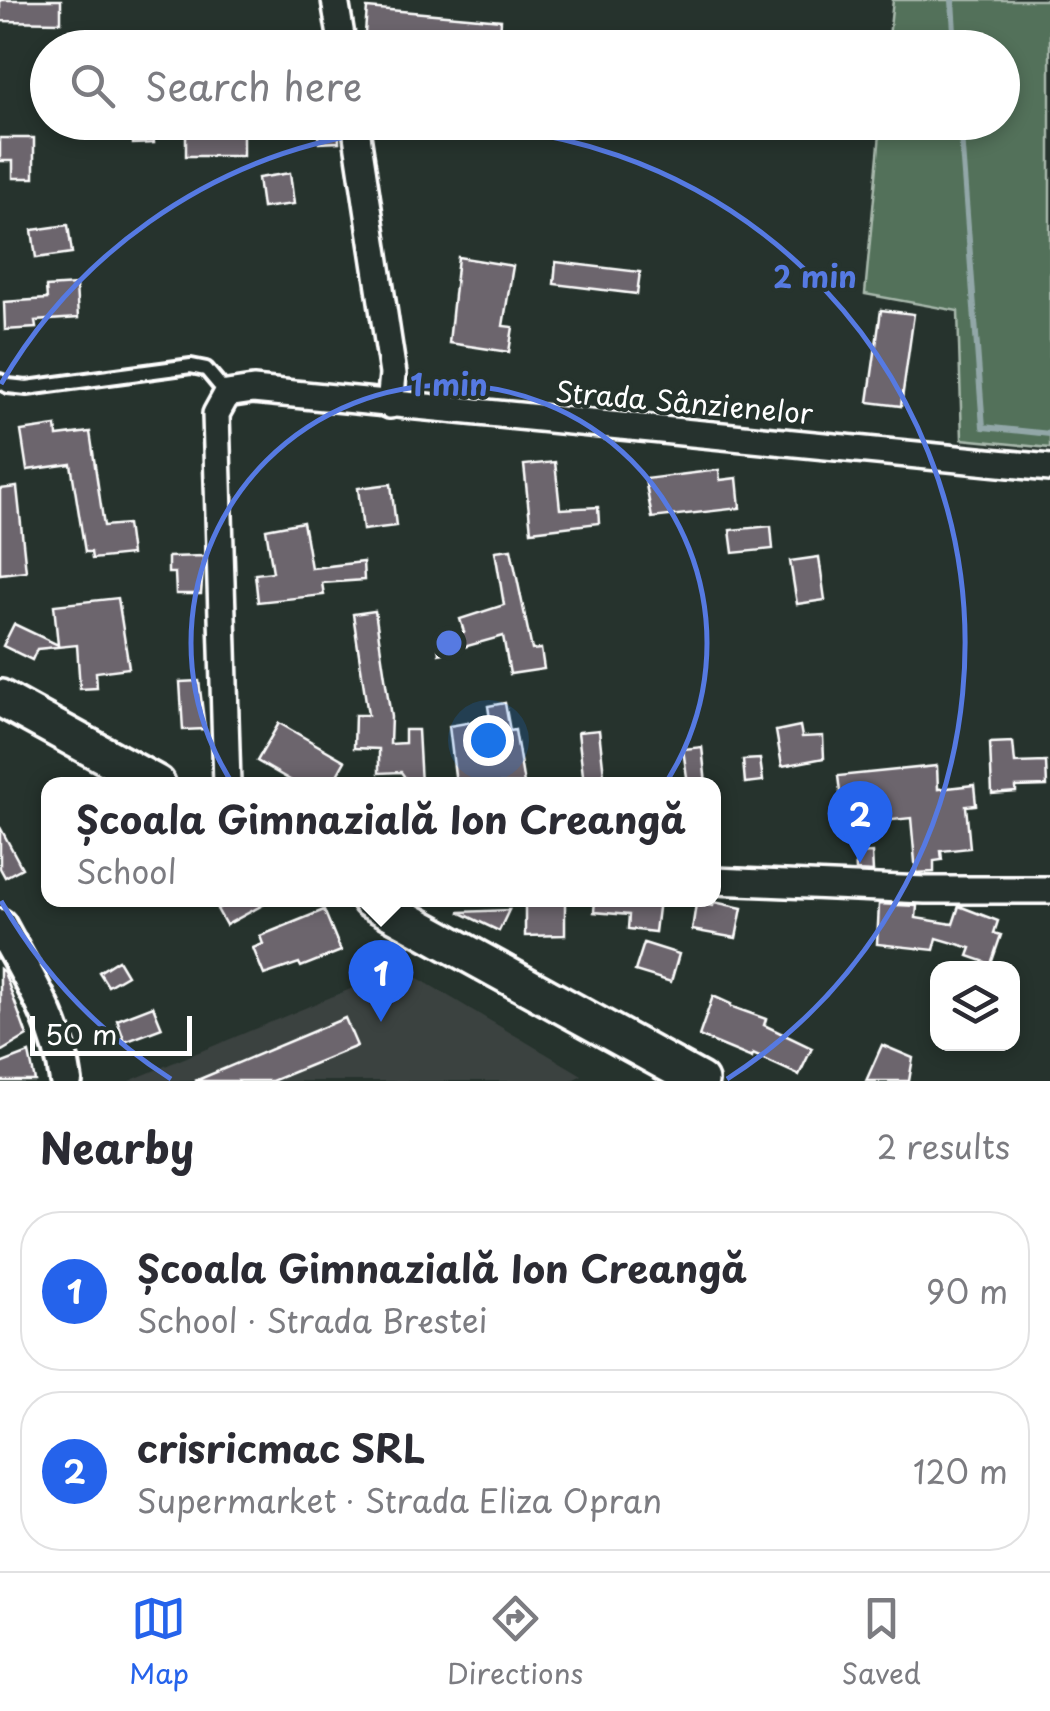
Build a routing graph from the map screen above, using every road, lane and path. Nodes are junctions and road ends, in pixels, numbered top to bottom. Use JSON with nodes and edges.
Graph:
{"nodes":[{"id":1,"x":335,"y":0,"type":"edge"},
{"id":2,"x":340,"y":30,"type":"edge"},
{"id":3,"x":358,"y":140,"type":"edge"},
{"id":4,"x":0,"y":381,"type":"edge"},
{"id":5,"x":227,"y":394,"type":"junction"},
{"id":6,"x":390,"y":405,"type":"junction"},
{"id":7,"x":1050,"y":468,"type":"edge"},
{"id":8,"x":0,"y":698,"type":"edge"},
{"id":9,"x":144,"y":777,"type":"edge"},
{"id":10,"x":227,"y":777,"type":"edge"},
{"id":11,"x":721,"y":881,"type":"edge"},
{"id":12,"x":1050,"y":890,"type":"edge"},
{"id":13,"x":383,"y":907,"type":"edge"},
{"id":14,"x":0,"y":925,"type":"edge"},
{"id":15,"x":66,"y":1081,"type":"edge"},
{"id":16,"x":700,"y":1081,"type":"edge"}],
"edges":[{"from":1,"to":2,"type":"street"},
{"from":3,"to":6,"type":"street"},
{"from":4,"to":5,"type":"lane"},
{"from":5,"to":6,"type":"street","name":"Strada Sânzienelor"},
{"from":5,"to":10,"type":"street"},
{"from":6,"to":7,"type":"street","name":"Strada Sânzienelor"},
{"from":8,"to":9,"type":"main road"},
{"from":11,"to":12,"type":"street"},
{"from":13,"to":16,"type":"main road"},
{"from":14,"to":15,"type":"street"}]}
